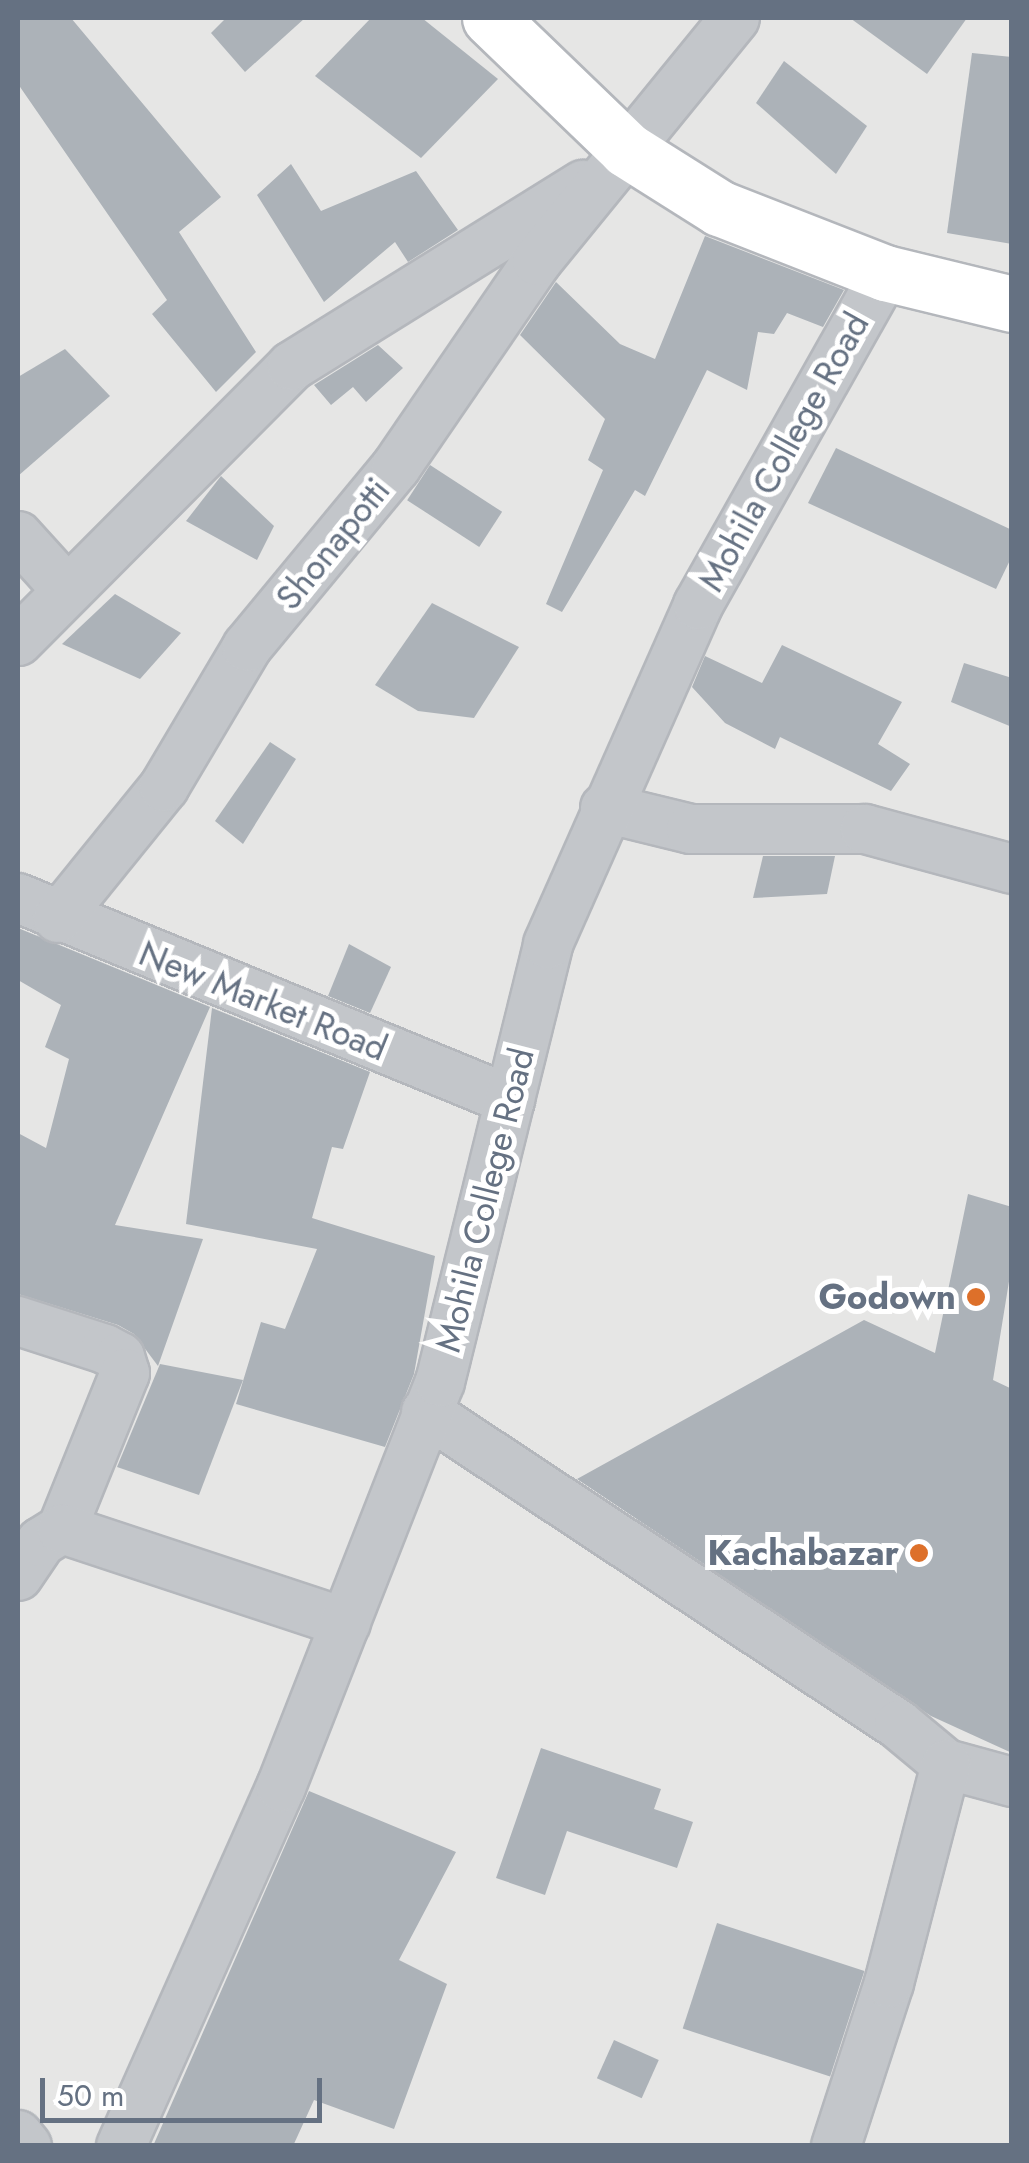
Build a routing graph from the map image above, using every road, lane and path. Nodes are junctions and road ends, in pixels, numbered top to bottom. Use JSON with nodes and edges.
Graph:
{"nodes":[{"id":1,"x":490,"y":18,"type":"edge"},
{"id":2,"x":736,"y":18,"type":"edge"},
{"id":3,"x":617,"y":160,"type":"junction"},
{"id":4,"x":885,"y":273,"type":"junction"},
{"id":5,"x":1012,"y":304,"type":"edge"},
{"id":6,"x":18,"y":536,"type":"edge"},
{"id":7,"x":65,"y":588,"type":"junction"},
{"id":8,"x":18,"y":641,"type":"edge"},
{"id":9,"x":605,"y":808,"type":"junction"},
{"id":10,"x":1012,"y":869,"type":"edge"},
{"id":11,"x":38,"y":908,"type":"edge"},
{"id":12,"x":510,"y":1100,"type":"junction"},
{"id":13,"x":18,"y":1321,"type":"edge"},
{"id":14,"x":426,"y":1412,"type":"junction"},
{"id":15,"x":62,"y":1530,"type":"junction"},
{"id":16,"x":18,"y":1576,"type":"edge"},
{"id":17,"x":346,"y":1623,"type":"junction"},
{"id":18,"x":946,"y":1764,"type":"junction"},
{"id":19,"x":1012,"y":1782,"type":"edge"},
{"id":20,"x":18,"y":2135,"type":"edge"},
{"id":21,"x":27,"y":2146,"type":"edge"},
{"id":22,"x":121,"y":2146,"type":"edge"},
{"id":23,"x":836,"y":2146,"type":"edge"}],
"edges":[{"from":1,"to":3,"type":"main road"},
{"from":2,"to":3,"type":"street"},
{"from":3,"to":4,"type":"main road"},
{"from":3,"to":7,"type":"street"},
{"from":3,"to":11,"type":"street","name":"Shonapotti"},
{"from":4,"to":5,"type":"main road"},
{"from":4,"to":9,"type":"street","name":"Mohila College Road"},
{"from":6,"to":7,"type":"street"},
{"from":7,"to":8,"type":"street"},
{"from":9,"to":10,"type":"street"},
{"from":9,"to":12,"type":"street","name":"Mohila College Road"},
{"from":11,"to":12,"type":"street","name":"New Market Road"},
{"from":12,"to":14,"type":"street","name":"Mohila College Road"},
{"from":13,"to":15,"type":"street"},
{"from":14,"to":17,"type":"street","name":"Mohila College Road"},
{"from":14,"to":18,"type":"street"},
{"from":15,"to":16,"type":"street"},
{"from":15,"to":17,"type":"street"},
{"from":17,"to":22,"type":"street","name":"Mohila College Road"},
{"from":18,"to":19,"type":"street"},
{"from":18,"to":23,"type":"street"},
{"from":20,"to":21,"type":"street"}]}
